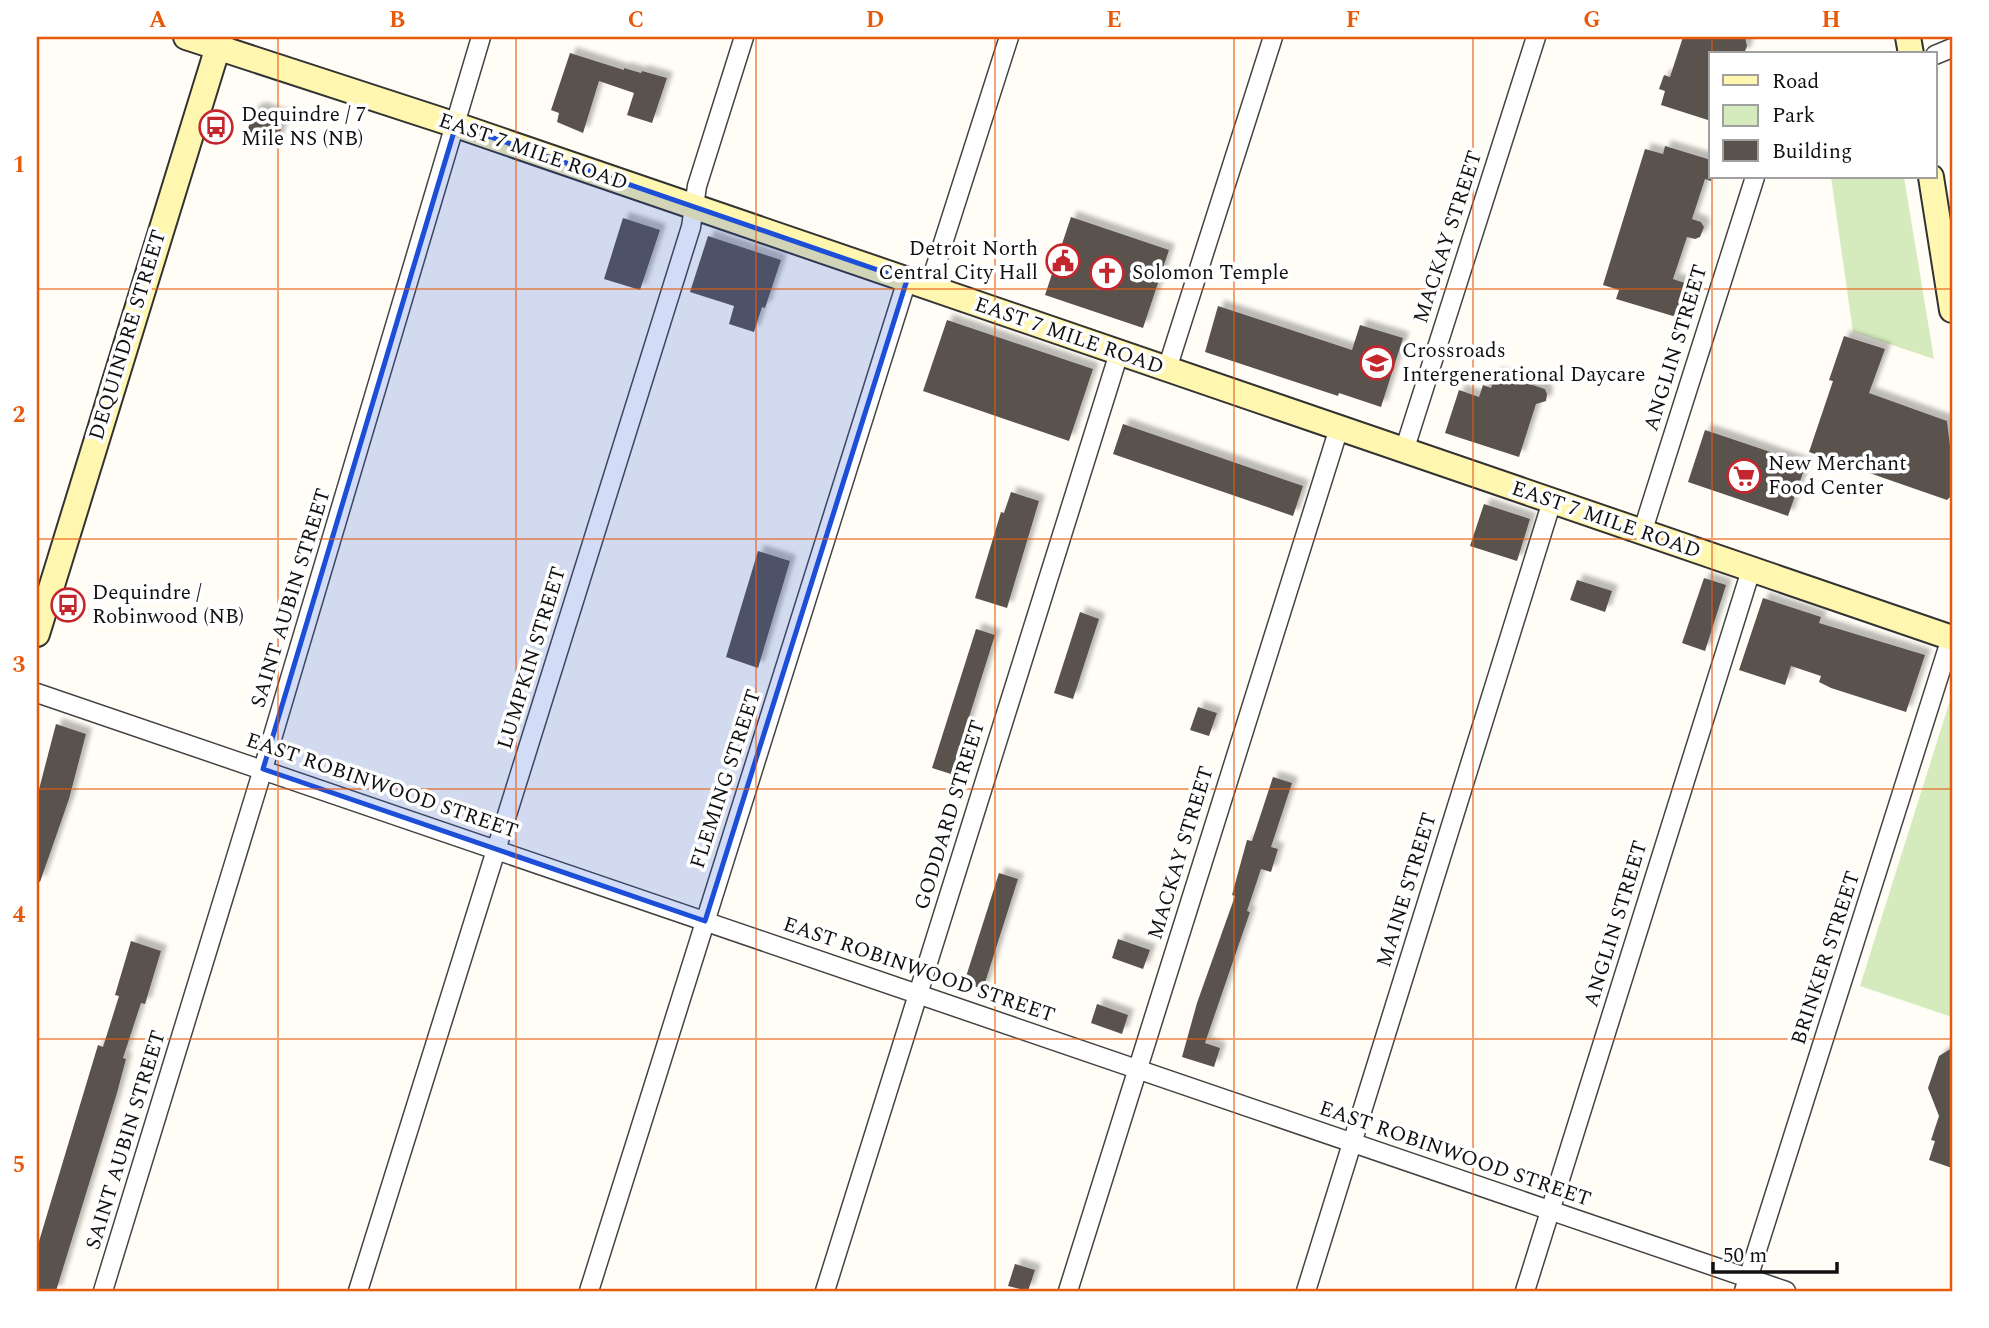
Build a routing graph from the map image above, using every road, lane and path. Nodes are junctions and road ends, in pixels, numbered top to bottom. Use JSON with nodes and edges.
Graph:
{"nodes":[{"id":1,"x":186,"y":37,"type":"edge"},
{"id":2,"x":481,"y":37,"type":"edge"},
{"id":3,"x":744,"y":37,"type":"edge"},
{"id":4,"x":1009,"y":37,"type":"edge"},
{"id":5,"x":1272,"y":37,"type":"edge"},
{"id":6,"x":1536,"y":37,"type":"edge"},
{"id":7,"x":219,"y":42,"type":"edge"},
{"id":8,"x":456,"y":125,"type":"junction"},
{"id":9,"x":1755,"y":178,"type":"edge"},
{"id":10,"x":1931,"y":178,"type":"edge"},
{"id":11,"x":694,"y":206,"type":"junction"},
{"id":12,"x":918,"y":284,"type":"junction"},
{"id":13,"x":1952,"y":310,"type":"edge"},
{"id":14,"x":1119,"y":353,"type":"junction"},
{"id":15,"x":1167,"y":369,"type":"junction"},
{"id":16,"x":1339,"y":428,"type":"junction"},
{"id":17,"x":1404,"y":451,"type":"junction"},
{"id":18,"x":1552,"y":502,"type":"junction"},
{"id":19,"x":1642,"y":533,"type":"junction"},
{"id":20,"x":1751,"y":570,"type":"junction"},
{"id":21,"x":37,"y":634,"type":"edge"},
{"id":22,"x":1952,"y":636,"type":"edge"},
{"id":23,"x":37,"y":693,"type":"edge"},
{"id":24,"x":263,"y":769,"type":"junction"},
{"id":25,"x":496,"y":849,"type":"junction"},
{"id":26,"x":705,"y":920,"type":"junction"},
{"id":27,"x":919,"y":994,"type":"junction"},
{"id":28,"x":1138,"y":1069,"type":"junction"},
{"id":29,"x":1352,"y":1143,"type":"junction"},
{"id":30,"x":1550,"y":1211,"type":"junction"},
{"id":31,"x":1746,"y":1285,"type":"edge"},
{"id":32,"x":103,"y":1291,"type":"edge"},
{"id":33,"x":358,"y":1291,"type":"edge"},
{"id":34,"x":589,"y":1291,"type":"edge"},
{"id":35,"x":825,"y":1291,"type":"edge"},
{"id":36,"x":1068,"y":1291,"type":"edge"},
{"id":37,"x":1306,"y":1291,"type":"edge"},
{"id":38,"x":1525,"y":1291,"type":"edge"},
{"id":39,"x":1786,"y":1291,"type":"edge"}],
"edges":[{"from":1,"to":7,"type":"street","name":"EAST 7 MILE ROAD"},
{"from":2,"to":8,"type":"street","name":"SAINT AUBIN STREET"},
{"from":3,"to":11,"type":"street","name":"LUMPKIN STREET"},
{"from":4,"to":12,"type":"street","name":"FLEMING STREET"},
{"from":5,"to":15,"type":"street"},
{"from":6,"to":17,"type":"street","name":"MACKAY STREET"},
{"from":7,"to":8,"type":"street","name":"EAST 7 MILE ROAD"},
{"from":7,"to":21,"type":"street","name":"DEQUINDRE STREET"},
{"from":8,"to":11,"type":"street","name":"EAST 7 MILE ROAD"},
{"from":8,"to":24,"type":"street","name":"SAINT AUBIN STREET"},
{"from":9,"to":19,"type":"street","name":"ANGLIN STREET"},
{"from":10,"to":13,"type":"street"},
{"from":11,"to":12,"type":"street","name":"EAST 7 MILE ROAD"},
{"from":11,"to":25,"type":"street","name":"LUMPKIN STREET"},
{"from":12,"to":14,"type":"street","name":"EAST 7 MILE ROAD"},
{"from":12,"to":26,"type":"street","name":"FLEMING STREET"},
{"from":14,"to":15,"type":"street","name":"EAST 7 MILE ROAD"},
{"from":14,"to":27,"type":"street","name":"GODDARD STREET"},
{"from":15,"to":16,"type":"street","name":"EAST 7 MILE ROAD"},
{"from":16,"to":17,"type":"street","name":"EAST 7 MILE ROAD"},
{"from":16,"to":28,"type":"street","name":"MACKAY STREET"},
{"from":17,"to":18,"type":"street","name":"EAST 7 MILE ROAD"},
{"from":18,"to":19,"type":"street","name":"EAST 7 MILE ROAD"},
{"from":18,"to":29,"type":"street","name":"MAINE STREET"},
{"from":19,"to":20,"type":"street","name":"EAST 7 MILE ROAD"},
{"from":20,"to":22,"type":"street","name":"EAST 7 MILE ROAD"},
{"from":20,"to":30,"type":"street","name":"ANGLIN STREET"},
{"from":22,"to":31,"type":"street","name":"BRINKER STREET"},
{"from":23,"to":24,"type":"street","name":"EAST ROBINWOOD STREET"},
{"from":24,"to":25,"type":"street","name":"EAST ROBINWOOD STREET"},
{"from":24,"to":32,"type":"street","name":"SAINT AUBIN STREET"},
{"from":25,"to":26,"type":"street","name":"EAST ROBINWOOD STREET"},
{"from":25,"to":33,"type":"street","name":"LUMPKIN STREET"},
{"from":26,"to":27,"type":"street","name":"EAST ROBINWOOD STREET"},
{"from":26,"to":34,"type":"street","name":"FLEMING STREET"},
{"from":27,"to":28,"type":"street","name":"EAST ROBINWOOD STREET"},
{"from":27,"to":35,"type":"street","name":"GODDARD STREET"},
{"from":28,"to":29,"type":"street","name":"EAST ROBINWOOD STREET"},
{"from":28,"to":36,"type":"street","name":"MACKAY STREET"},
{"from":29,"to":30,"type":"street","name":"EAST ROBINWOOD STREET"},
{"from":29,"to":37,"type":"street","name":"MAINE STREET"},
{"from":30,"to":31,"type":"street","name":"EAST ROBINWOOD STREET"},
{"from":30,"to":38,"type":"street","name":"ANGLIN STREET"},
{"from":31,"to":39,"type":"street","name":"EAST ROBINWOOD STREET"}]}
